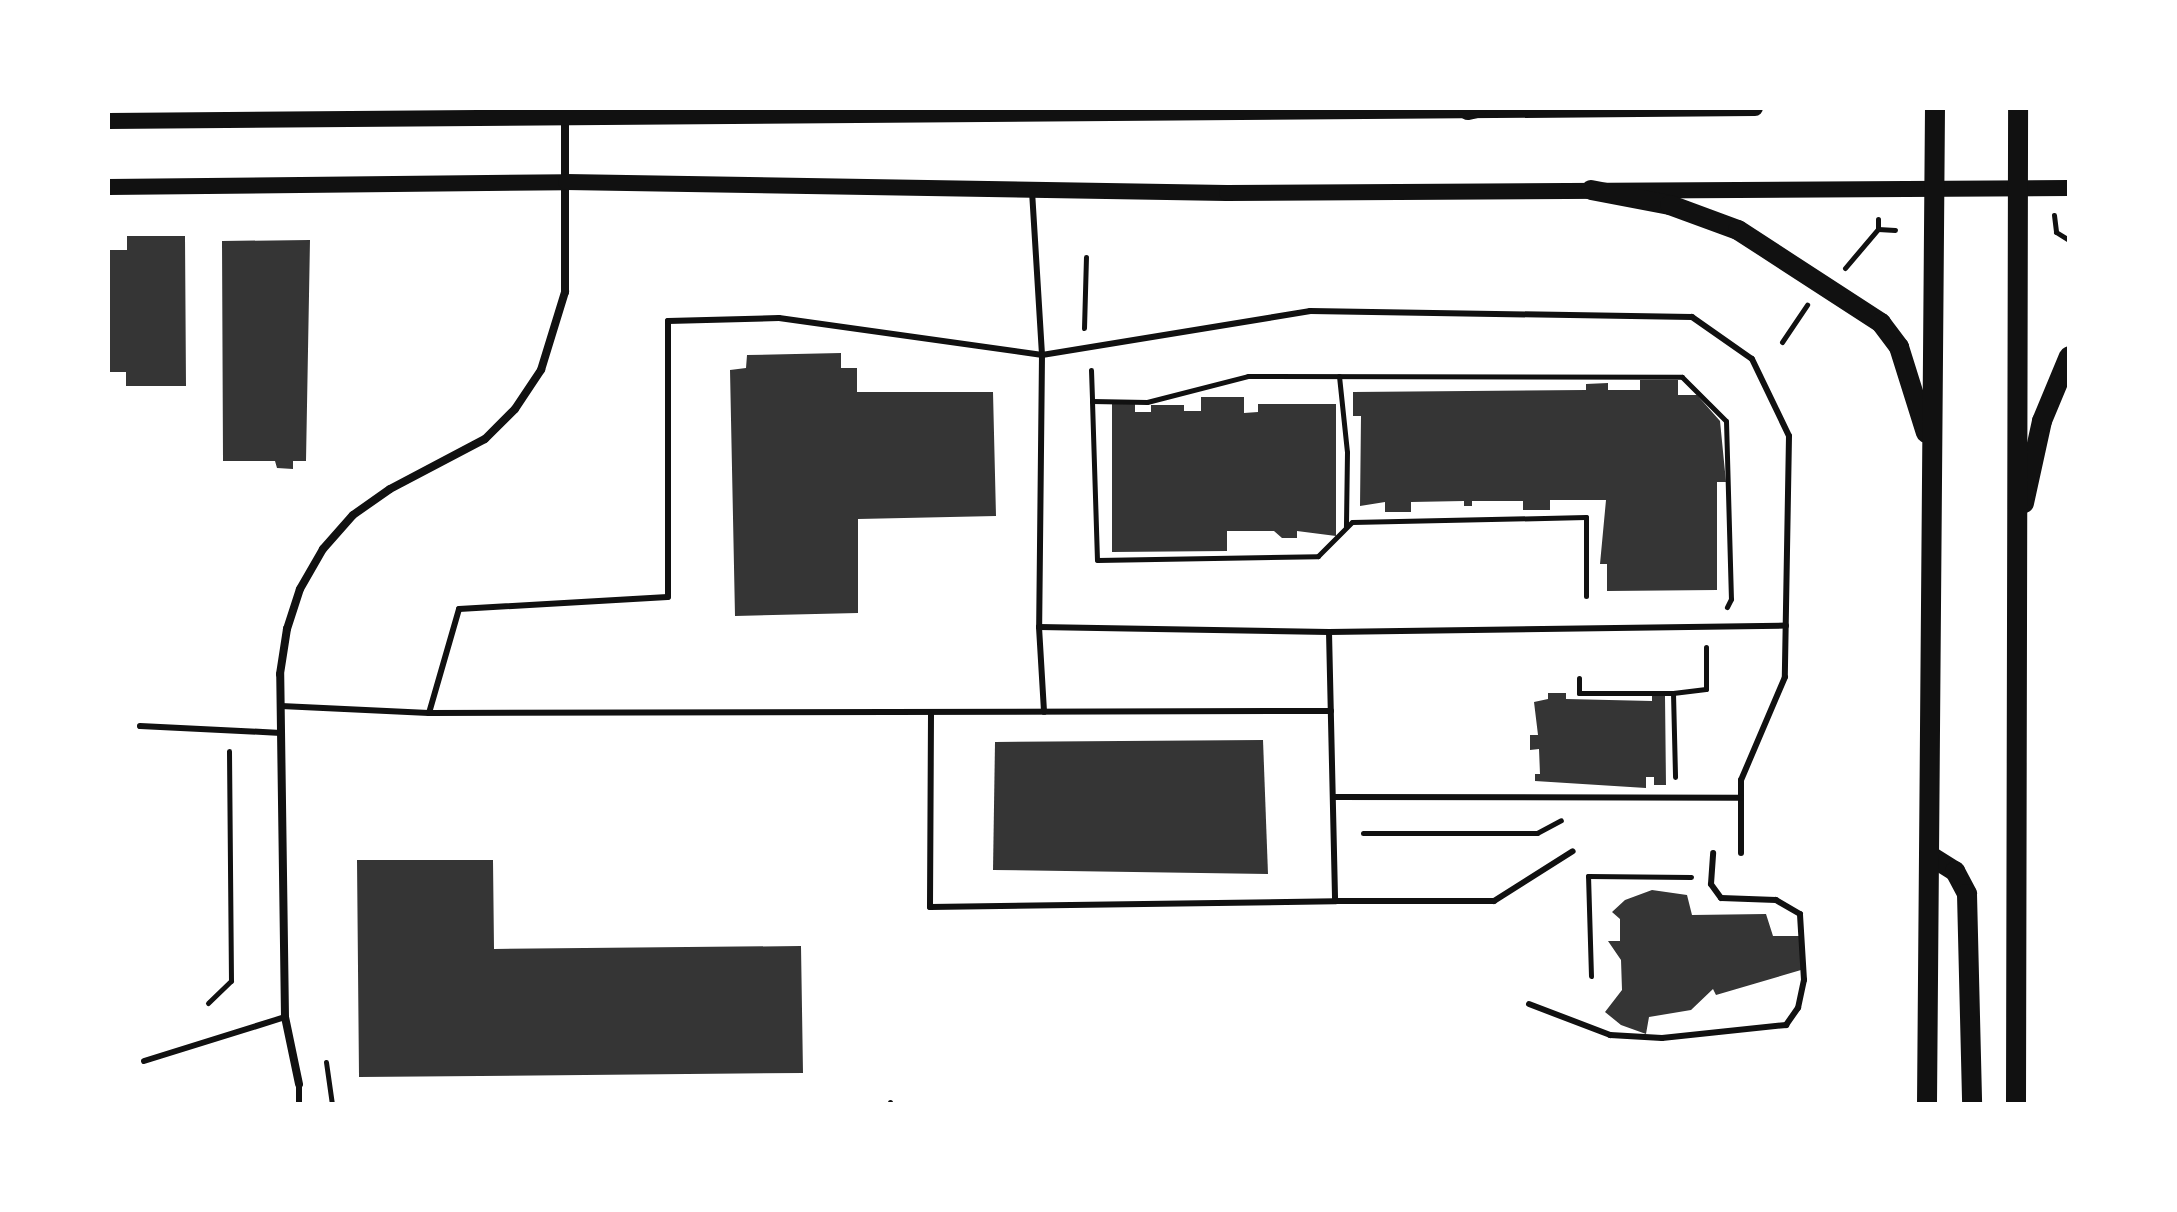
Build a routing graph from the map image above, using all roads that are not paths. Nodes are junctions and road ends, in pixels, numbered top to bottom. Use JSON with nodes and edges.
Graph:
{"nodes":[{"id":1,"x":1755,"y":108,"type":"edge"},
{"id":2,"x":1935,"y":108,"type":"edge"},
{"id":3,"x":2018,"y":108,"type":"edge"},
{"id":4,"x":1473,"y":109,"type":"edge"},
{"id":5,"x":1158,"y":111,"type":"edge"},
{"id":6,"x":565,"y":112,"type":"edge"},
{"id":7,"x":108,"y":121,"type":"edge"},
{"id":8,"x":566,"y":182,"type":"junction"},
{"id":9,"x":108,"y":187,"type":"edge"},
{"id":10,"x":1935,"y":188,"type":"junction"},
{"id":11,"x":2069,"y":188,"type":"edge"},
{"id":12,"x":2018,"y":189,"type":"junction"},
{"id":13,"x":1591,"y":190,"type":"junction"},
{"id":14,"x":1032,"y":191,"type":"junction"},
{"id":15,"x":1042,"y":355,"type":"junction"},
{"id":16,"x":2069,"y":356,"type":"edge"},
{"id":17,"x":1933,"y":466,"type":"junction"},
{"id":18,"x":2015,"y":546,"type":"junction"},
{"id":19,"x":1786,"y":626,"type":"junction"},
{"id":20,"x":1039,"y":627,"type":"junction"},
{"id":21,"x":1329,"y":632,"type":"junction"},
{"id":22,"x":281,"y":706,"type":"junction"},
{"id":23,"x":1331,"y":711,"type":"junction"},
{"id":24,"x":1044,"y":712,"type":"junction"},
{"id":25,"x":429,"y":713,"type":"junction"},
{"id":26,"x":931,"y":715,"type":"junction"},
{"id":27,"x":140,"y":726,"type":"dead end"},
{"id":28,"x":281,"y":733,"type":"junction"},
{"id":29,"x":1333,"y":797,"type":"junction"},
{"id":30,"x":1741,"y":798,"type":"junction"},
{"id":31,"x":1573,"y":851,"type":"dead end"},
{"id":32,"x":1713,"y":853,"type":"dead end"},
{"id":33,"x":1741,"y":853,"type":"dead end"},
{"id":34,"x":1929,"y":855,"type":"junction"},
{"id":35,"x":1335,"y":901,"type":"junction"},
{"id":36,"x":1529,"y":1004,"type":"dead end"},
{"id":37,"x":285,"y":1017,"type":"junction"},
{"id":38,"x":144,"y":1061,"type":"dead end"},
{"id":39,"x":299,"y":1084,"type":"joint"},
{"id":40,"x":299,"y":1104,"type":"edge"},
{"id":41,"x":1927,"y":1104,"type":"edge"},
{"id":42,"x":1972,"y":1104,"type":"edge"},
{"id":43,"x":2016,"y":1104,"type":"edge"}],
"edges":[{"from":1,"to":4,"type":"main road"},
{"from":2,"to":10,"type":"main road"},
{"from":3,"to":12,"type":"main road"},
{"from":4,"to":5,"type":"main road"},
{"from":5,"to":6,"type":"main road"},
{"from":6,"to":7,"type":"main road"},
{"from":6,"to":8,"type":"street"},
{"from":8,"to":9,"type":"main road"},
{"from":8,"to":14,"type":"main road"},
{"from":8,"to":22,"type":"street"},
{"from":10,"to":12,"type":"main road"},
{"from":10,"to":13,"type":"main road"},
{"from":10,"to":17,"type":"main road"},
{"from":11,"to":12,"type":"main road"},
{"from":12,"to":18,"type":"main road"},
{"from":13,"to":14,"type":"main road"},
{"from":13,"to":17,"type":"main road"},
{"from":14,"to":15,"type":"lane"},
{"from":15,"to":19,"type":"lane"},
{"from":15,"to":20,"type":"lane"},
{"from":15,"to":25,"type":"lane"},
{"from":16,"to":18,"type":"main road"},
{"from":17,"to":34,"type":"main road"},
{"from":18,"to":43,"type":"main road"},
{"from":19,"to":21,"type":"lane"},
{"from":19,"to":30,"type":"lane"},
{"from":20,"to":21,"type":"lane"},
{"from":20,"to":24,"type":"lane"},
{"from":21,"to":23,"type":"lane"},
{"from":22,"to":25,"type":"lane"},
{"from":22,"to":28,"type":"street"},
{"from":23,"to":24,"type":"lane"},
{"from":23,"to":29,"type":"lane"},
{"from":24,"to":26,"type":"lane"},
{"from":25,"to":26,"type":"lane"},
{"from":26,"to":35,"type":"lane"},
{"from":27,"to":28,"type":"lane"},
{"from":28,"to":37,"type":"street"},
{"from":29,"to":30,"type":"lane"},
{"from":29,"to":35,"type":"lane"},
{"from":30,"to":33,"type":"lane"},
{"from":31,"to":35,"type":"lane"},
{"from":32,"to":36,"type":"lane"},
{"from":34,"to":41,"type":"main road"},
{"from":34,"to":42,"type":"main road"},
{"from":37,"to":38,"type":"lane"},
{"from":37,"to":39,"type":"street"},
{"from":39,"to":40,"type":"lane"}]}
